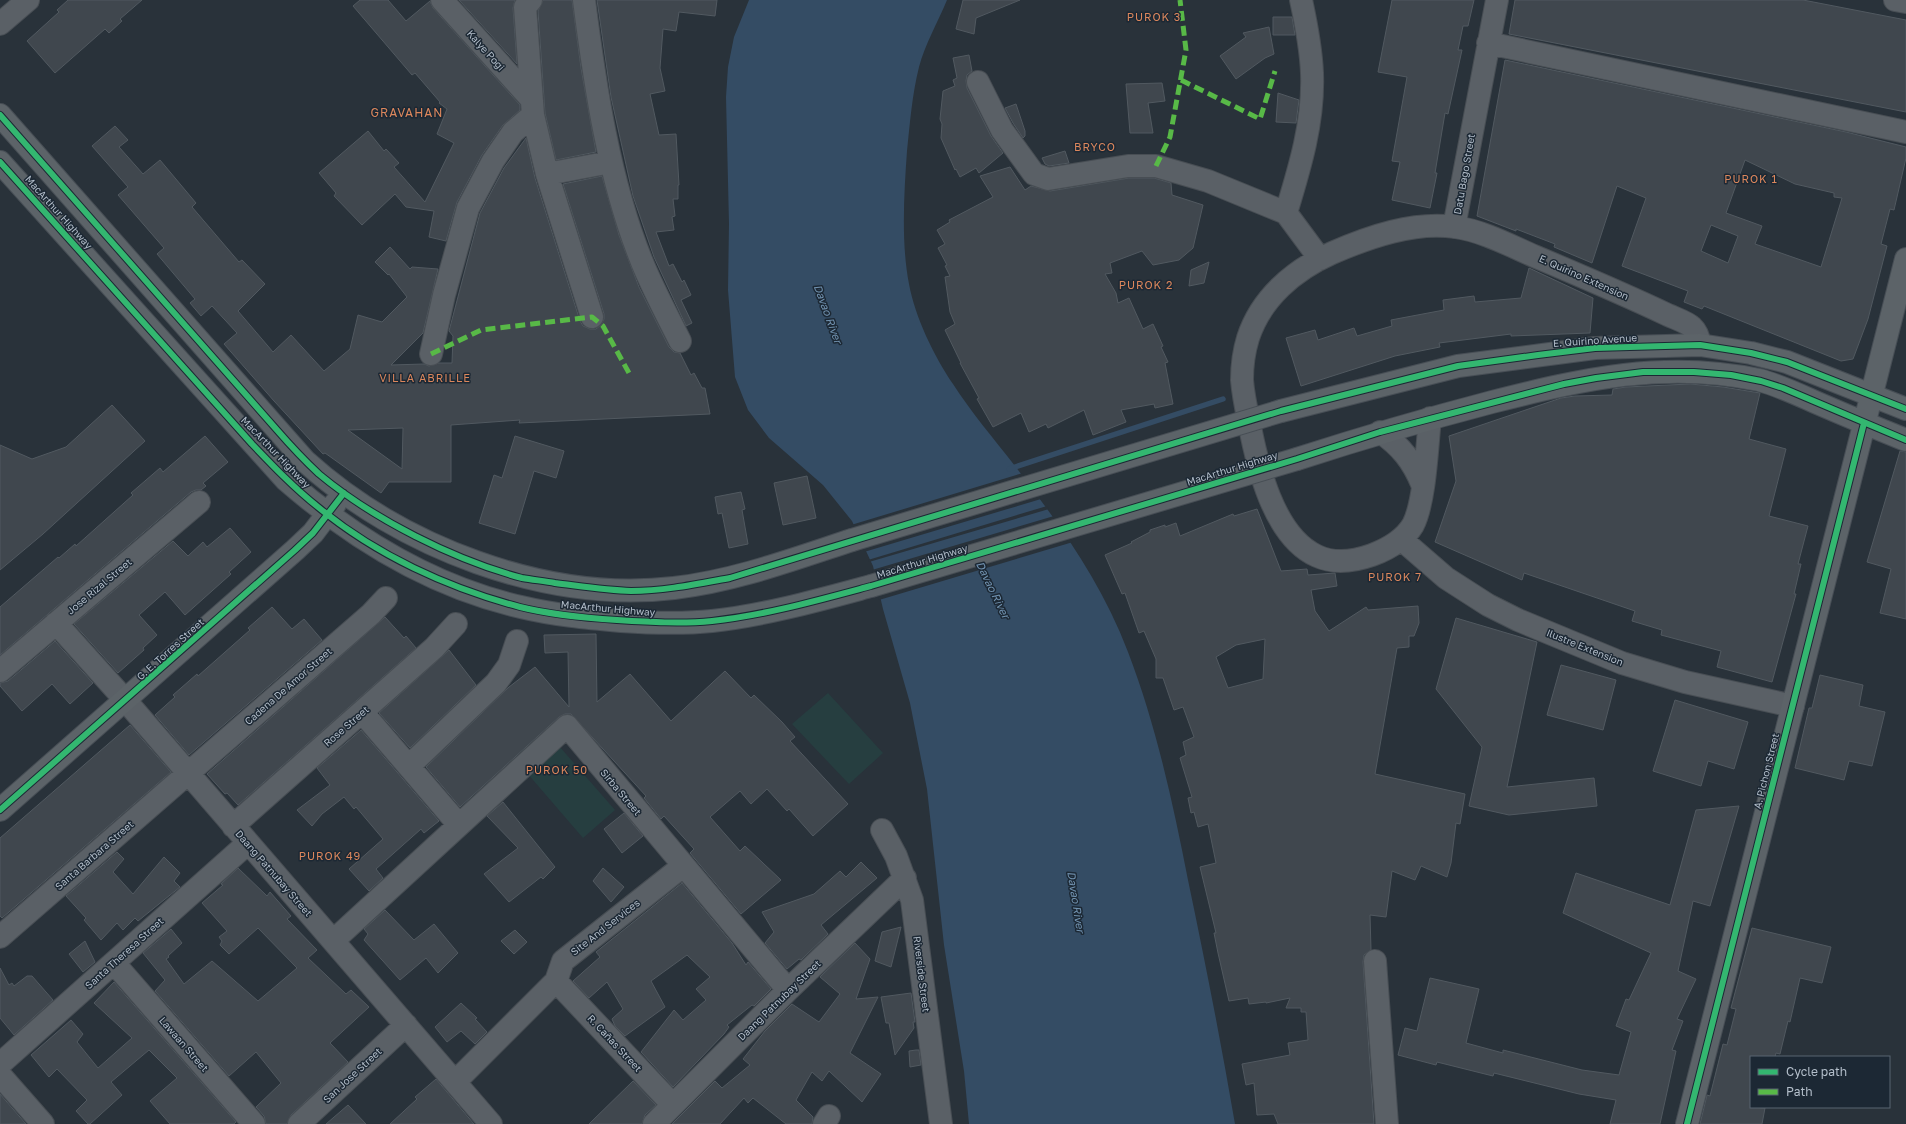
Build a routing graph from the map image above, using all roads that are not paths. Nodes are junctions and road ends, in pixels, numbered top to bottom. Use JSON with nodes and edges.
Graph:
{"nodes":[{"id":1,"x":28,"y":0,"type":"edge"},
{"id":2,"x":442,"y":0,"type":"edge"},
{"id":3,"x":531,"y":0,"type":"edge"},
{"id":4,"x":584,"y":0,"type":"edge"},
{"id":5,"x":1301,"y":0,"type":"edge"},
{"id":6,"x":1497,"y":0,"type":"edge"},
{"id":7,"x":1895,"y":0,"type":"edge"},
{"id":8,"x":1906,"y":2,"type":"edge"},
{"id":9,"x":0,"y":24,"type":"edge"},
{"id":10,"x":1488,"y":43,"type":"junction"},
{"id":11,"x":978,"y":82,"type":"dead end"},
{"id":12,"x":533,"y":107,"type":"junction"},
{"id":13,"x":0,"y":115,"type":"edge"},
{"id":14,"x":1906,"y":132,"type":"edge"},
{"id":15,"x":0,"y":162,"type":"edge"},
{"id":16,"x":611,"y":162,"type":"junction"},
{"id":17,"x":547,"y":174,"type":"junction"},
{"id":18,"x":1286,"y":213,"type":"junction"},
{"id":19,"x":1454,"y":227,"type":"junction"},
{"id":20,"x":1320,"y":259,"type":"junction"},
{"id":21,"x":1906,"y":259,"type":"edge"},
{"id":22,"x":592,"y":317,"type":"dead end"},
{"id":23,"x":680,"y":341,"type":"dead end"},
{"id":24,"x":1700,"y":345,"type":"junction"},
{"id":25,"x":431,"y":354,"type":"dead end"},
{"id":26,"x":1871,"y":396,"type":"junction"},
{"id":27,"x":1906,"y":409,"type":"edge"},
{"id":28,"x":1281,"y":411,"type":"joint"},
{"id":29,"x":1430,"y":418,"type":"junction"},
{"id":30,"x":1864,"y":423,"type":"junction"},
{"id":31,"x":1380,"y":432,"type":"junction"},
{"id":32,"x":1906,"y":440,"type":"edge"},
{"id":33,"x":1422,"y":484,"type":"junction"},
{"id":34,"x":344,"y":493,"type":"junction"},
{"id":35,"x":199,"y":502,"type":"dead end"},
{"id":36,"x":327,"y":515,"type":"junction"},
{"id":37,"x":1401,"y":539,"type":"junction"},
{"id":38,"x":386,"y":598,"type":"dead end"},
{"id":39,"x":56,"y":623,"type":"junction"},
{"id":40,"x":456,"y":624,"type":"dead end"},
{"id":41,"x":517,"y":641,"type":"dead end"},
{"id":42,"x":0,"y":671,"type":"edge"},
{"id":43,"x":126,"y":701,"type":"junction"},
{"id":44,"x":1793,"y":706,"type":"junction"},
{"id":45,"x":362,"y":712,"type":"junction"},
{"id":46,"x":409,"y":766,"type":"junction"},
{"id":47,"x":188,"y":774,"type":"junction"},
{"id":48,"x":0,"y":810,"type":"edge"},
{"id":49,"x":459,"y":824,"type":"junction"},
{"id":50,"x":233,"y":826,"type":"junction"},
{"id":51,"x":882,"y":830,"type":"dead end"},
{"id":52,"x":248,"y":843,"type":"junction"},
{"id":53,"x":683,"y":866,"type":"junction"},
{"id":54,"x":905,"y":878,"type":"junction"},
{"id":55,"x":0,"y":937,"type":"edge"},
{"id":56,"x":333,"y":941,"type":"junction"},
{"id":57,"x":1375,"y":961,"type":"dead end"},
{"id":58,"x":114,"y":963,"type":"junction"},
{"id":59,"x":556,"y":981,"type":"junction"},
{"id":60,"x":788,"y":990,"type":"junction"},
{"id":61,"x":406,"y":1025,"type":"junction"},
{"id":62,"x":0,"y":1064,"type":"edge"},
{"id":63,"x":0,"y":1075,"type":"edge"},
{"id":64,"x":454,"y":1082,"type":"junction"},
{"id":65,"x":673,"y":1105,"type":"junction"},
{"id":66,"x":43,"y":1124,"type":"edge"},
{"id":67,"x":254,"y":1124,"type":"edge"},
{"id":68,"x":299,"y":1124,"type":"edge"},
{"id":69,"x":491,"y":1124,"type":"edge"},
{"id":70,"x":654,"y":1124,"type":"edge"},
{"id":71,"x":941,"y":1124,"type":"edge"},
{"id":72,"x":1387,"y":1124,"type":"edge"},
{"id":73,"x":1687,"y":1124,"type":"edge"}],
"edges":[{"from":1,"to":9,"type":"street"},
{"from":2,"to":12,"type":"street","name":"Kalye Pogi"},
{"from":3,"to":12,"type":"street"},
{"from":4,"to":16,"type":"street"},
{"from":5,"to":18,"type":"street"},
{"from":6,"to":10,"type":"street","name":"Datu Bago Street"},
{"from":7,"to":8,"type":"street"},
{"from":10,"to":14,"type":"street"},
{"from":10,"to":19,"type":"street","name":"Datu Bago Street"},
{"from":11,"to":18,"type":"street"},
{"from":12,"to":17,"type":"street"},
{"from":12,"to":25,"type":"street"},
{"from":13,"to":34,"type":"main road","name":"MacArthur Highway"},
{"from":15,"to":36,"type":"main road","name":"MacArthur Highway"},
{"from":16,"to":17,"type":"street"},
{"from":16,"to":23,"type":"street"},
{"from":17,"to":22,"type":"street"},
{"from":18,"to":20,"type":"street"},
{"from":19,"to":20,"type":"street","name":"Datu Bago Street"},
{"from":19,"to":24,"type":"street","name":"E. Quirino Extension"},
{"from":20,"to":37,"type":"street","name":"Datu Bago Street"},
{"from":21,"to":26,"type":"main road","name":"A. Pichon Street"},
{"from":24,"to":26,"type":"main road","name":"E. Quirino Avenue"},
{"from":24,"to":28,"type":"main road","name":"E. Quirino Avenue"},
{"from":26,"to":27,"type":"main road","name":"E. Quirino Avenue"},
{"from":26,"to":30,"type":"main road","name":"A. Pichon Street"},
{"from":28,"to":34,"type":"main road","name":"MacArthur Highway","bridge":true},
{"from":29,"to":30,"type":"main road"},
{"from":29,"to":31,"type":"main road"},
{"from":29,"to":33,"type":"street"},
{"from":30,"to":32,"type":"main road"},
{"from":30,"to":44,"type":"main road","name":"A. Pichon Street"},
{"from":31,"to":33,"type":"street"},
{"from":31,"to":36,"type":"main road","name":"MacArthur Highway","bridge":true},
{"from":33,"to":37,"type":"street"},
{"from":34,"to":36,"type":"main road","name":"G. E. Torres Street"},
{"from":35,"to":39,"type":"street","name":"Jose Rizal Street"},
{"from":36,"to":43,"type":"main road","name":"G. E. Torres Street"},
{"from":37,"to":44,"type":"street","name":"Ilustre Extension"},
{"from":38,"to":47,"type":"street","name":"Cadena De Amor Street"},
{"from":39,"to":42,"type":"street","name":"Jose Rizal Street"},
{"from":39,"to":43,"type":"street","name":"Daang Patnubay Street"},
{"from":40,"to":45,"type":"street","name":"Rose Street"},
{"from":41,"to":46,"type":"street"},
{"from":43,"to":47,"type":"street","name":"Daang Patnubay Street"},
{"from":43,"to":48,"type":"main road","name":"G. E. Torres Street"},
{"from":44,"to":73,"type":"main road","name":"A. Pichon Street"},
{"from":45,"to":46,"type":"street"},
{"from":45,"to":50,"type":"street","name":"Rose Street"},
{"from":46,"to":49,"type":"street"},
{"from":47,"to":50,"type":"street","name":"Daang Patnubay Street"},
{"from":47,"to":55,"type":"street","name":"Santa Barbara Street"},
{"from":49,"to":53,"type":"street","name":"Sirba Street"},
{"from":49,"to":56,"type":"street","name":"Sirba Street"},
{"from":50,"to":52,"type":"street","name":"Daang Patnubay Street"},
{"from":51,"to":54,"type":"street","name":"Riverside Street"},
{"from":52,"to":56,"type":"street","name":"Daang Patnubay Street"},
{"from":52,"to":58,"type":"street","name":"Santa Theresa Street"},
{"from":53,"to":59,"type":"street","name":"Site And Services"},
{"from":53,"to":60,"type":"street","name":"Sirba Street"},
{"from":54,"to":60,"type":"street","name":"Daang Patnubay Street"},
{"from":54,"to":71,"type":"street","name":"Riverside Street"},
{"from":56,"to":61,"type":"street","name":"Daang Patnubay Street"},
{"from":57,"to":72,"type":"street"},
{"from":58,"to":62,"type":"street","name":"Santa Theresa Street"},
{"from":58,"to":67,"type":"street","name":"Lawaan Street"},
{"from":59,"to":64,"type":"street","name":"Site And Services"},
{"from":59,"to":65,"type":"street","name":"R. Cañas Street"},
{"from":60,"to":65,"type":"street","name":"Daang Patnubay Street"},
{"from":61,"to":64,"type":"street","name":"Daang Patnubay Street"},
{"from":61,"to":68,"type":"street","name":"San Jose Street"},
{"from":63,"to":66,"type":"street"},
{"from":64,"to":69,"type":"street","name":"Daang Patnubay Street"},
{"from":65,"to":70,"type":"street","name":"Daang Patnubay Street"}]}
